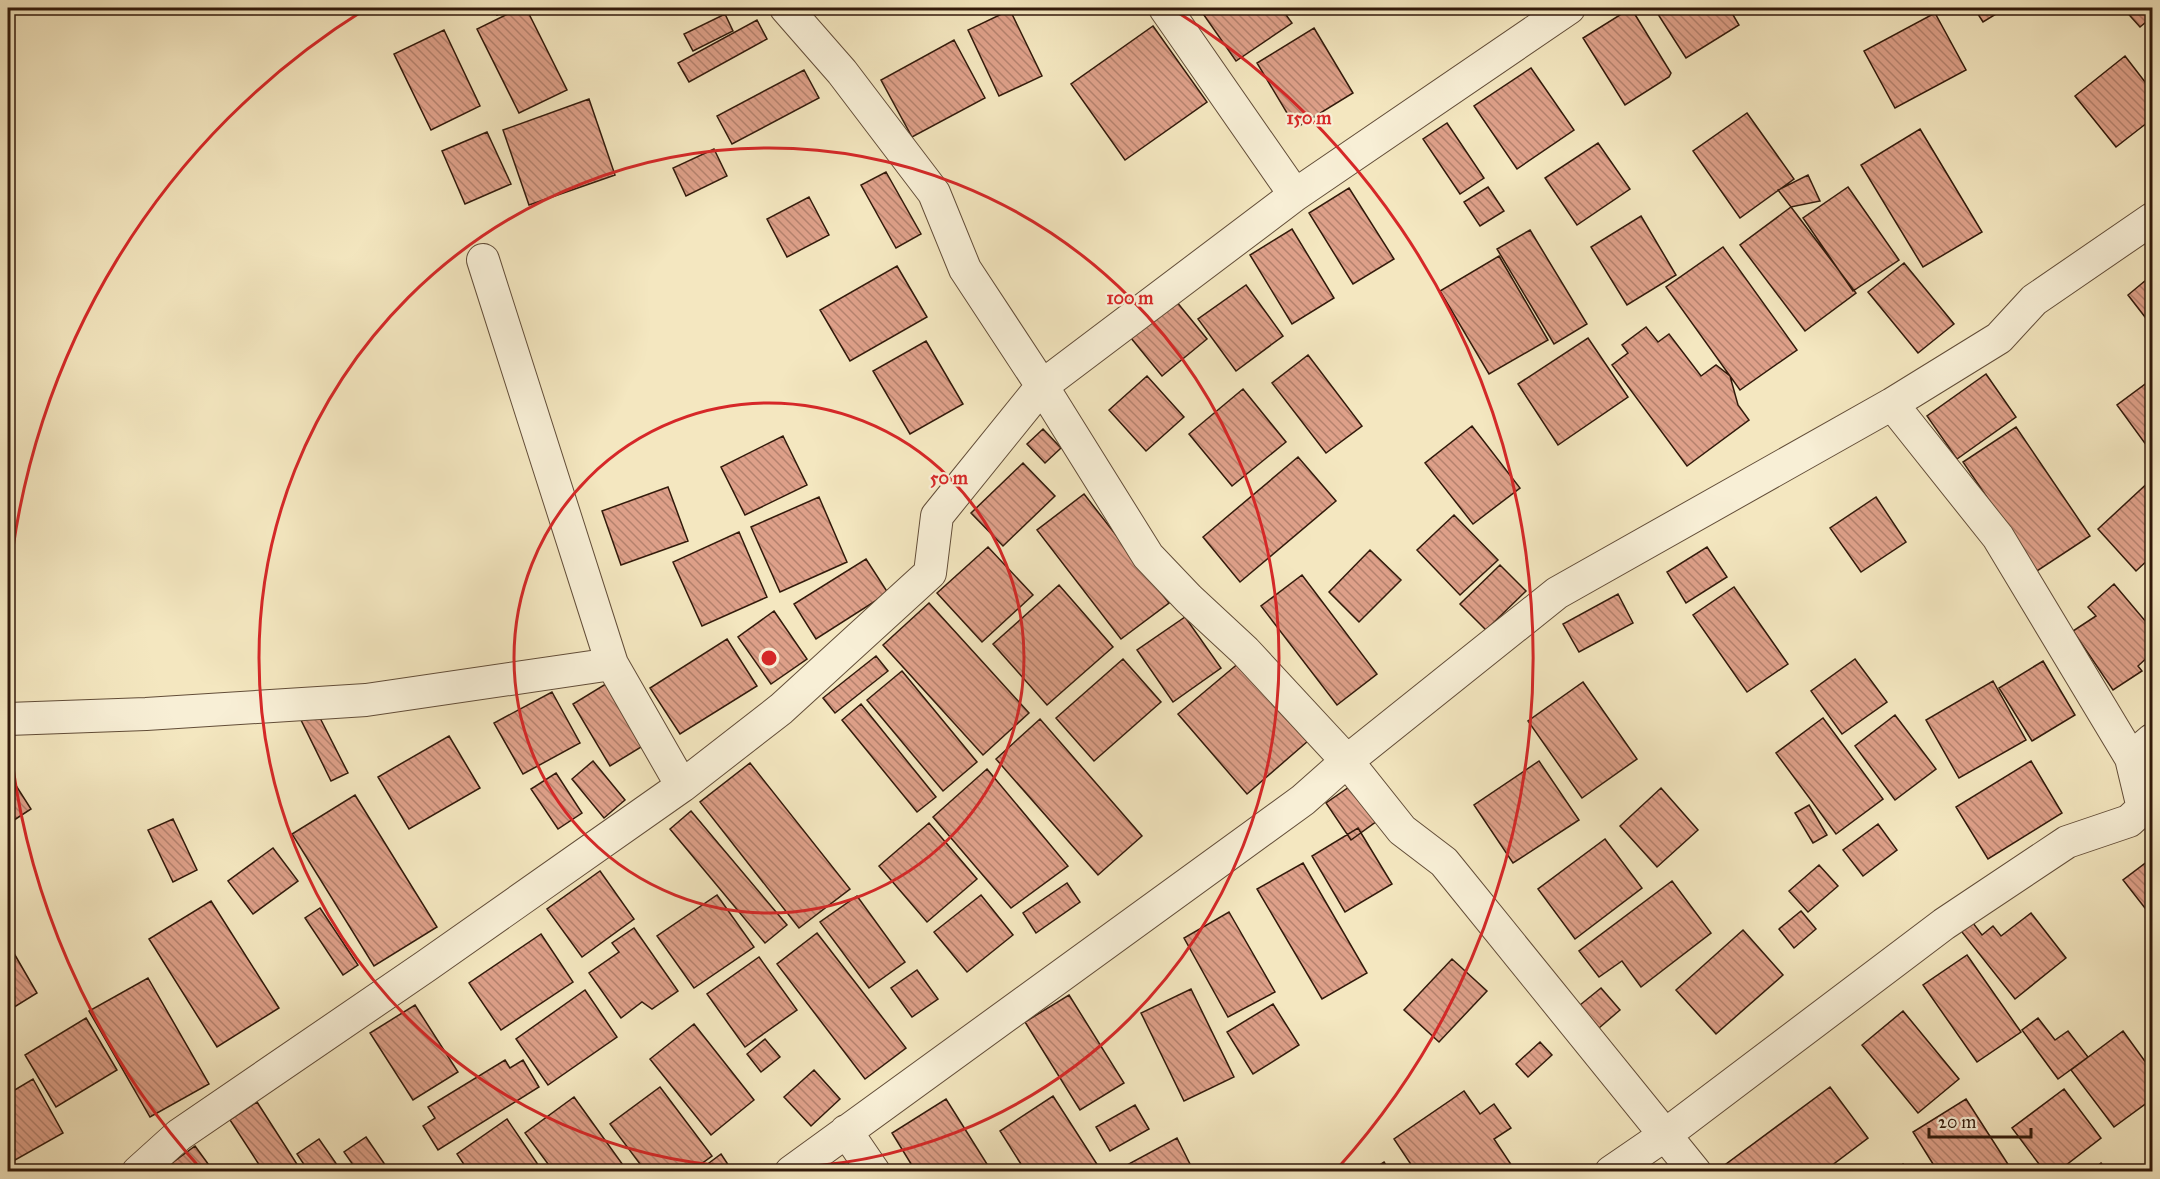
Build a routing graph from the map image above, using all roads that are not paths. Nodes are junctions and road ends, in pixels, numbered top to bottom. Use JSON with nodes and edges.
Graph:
{"nodes":[{"id":1,"x":786,"y":8,"type":"edge"},
{"id":2,"x":1165,"y":8,"type":"edge"},
{"id":3,"x":1569,"y":8,"type":"edge"},
{"id":4,"x":1535,"y":17,"type":"edge"},
{"id":5,"x":1295,"y":195,"type":"junction"},
{"id":6,"x":2152,"y":219,"type":"edge"},
{"id":7,"x":483,"y":260,"type":"dead end"},
{"id":8,"x":1042,"y":386,"type":"junction"},
{"id":9,"x":1892,"y":404,"type":"junction"},
{"id":10,"x":612,"y":664,"type":"junction"},
{"id":11,"x":8,"y":719,"type":"edge"},
{"id":12,"x":2142,"y":749,"type":"edge"},
{"id":13,"x":1347,"y":760,"type":"junction"},
{"id":14,"x":682,"y":786,"type":"junction"},
{"id":15,"x":2152,"y":786,"type":"edge"},
{"id":16,"x":846,"y":1131,"type":"junction"},
{"id":17,"x":1665,"y":1135,"type":"junction"},
{"id":18,"x":138,"y":1172,"type":"edge"},
{"id":19,"x":790,"y":1172,"type":"edge"},
{"id":20,"x":874,"y":1172,"type":"edge"},
{"id":21,"x":1611,"y":1172,"type":"edge"},
{"id":22,"x":1695,"y":1172,"type":"edge"}],
"edges":[{"from":1,"to":8,"type":"street"},
{"from":2,"to":5,"type":"street"},
{"from":3,"to":4,"type":"street"},
{"from":4,"to":5,"type":"street"},
{"from":5,"to":8,"type":"street"},
{"from":6,"to":9,"type":"street"},
{"from":7,"to":10,"type":"street"},
{"from":8,"to":13,"type":"street"},
{"from":8,"to":14,"type":"street"},
{"from":9,"to":12,"type":"street"},
{"from":9,"to":13,"type":"street"},
{"from":10,"to":11,"type":"street"},
{"from":10,"to":14,"type":"street"},
{"from":12,"to":15,"type":"street"},
{"from":12,"to":17,"type":"street"},
{"from":13,"to":16,"type":"street"},
{"from":13,"to":17,"type":"street"},
{"from":14,"to":18,"type":"street"},
{"from":16,"to":19,"type":"street"},
{"from":16,"to":20,"type":"street"},
{"from":17,"to":21,"type":"street"},
{"from":17,"to":22,"type":"street"}]}
